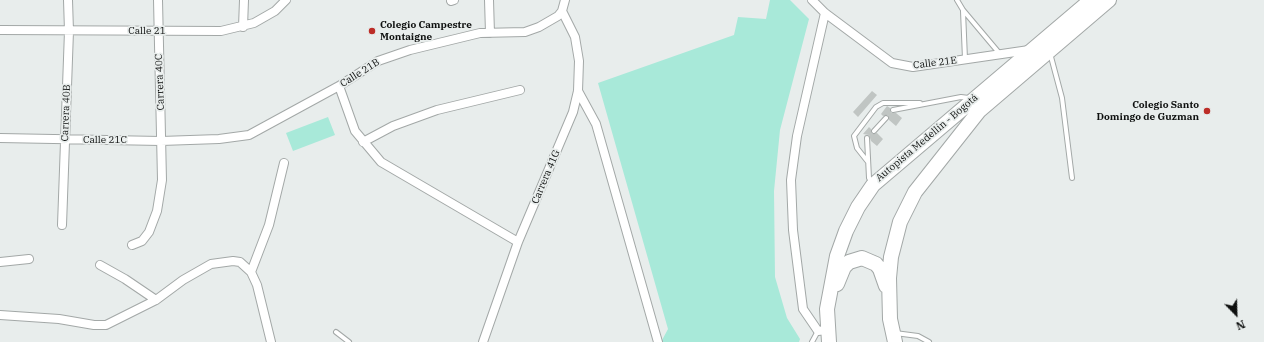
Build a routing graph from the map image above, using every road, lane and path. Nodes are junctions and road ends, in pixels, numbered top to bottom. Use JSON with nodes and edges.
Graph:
{"nodes":[{"id":1,"x":68,"y":0,"type":"edge"},
{"id":2,"x":158,"y":0,"type":"edge"},
{"id":3,"x":244,"y":0,"type":"edge"},
{"id":4,"x":286,"y":0,"type":"edge"},
{"id":5,"x":489,"y":0,"type":"edge"},
{"id":6,"x":565,"y":0,"type":"edge"},
{"id":7,"x":812,"y":0,"type":"edge"},
{"id":8,"x":957,"y":0,"type":"edge"},
{"id":9,"x":1091,"y":0,"type":"edge"},
{"id":10,"x":1109,"y":0,"type":"edge"},
{"id":11,"x":963,"y":10,"type":"junction"},
{"id":12,"x":562,"y":11,"type":"junction"},
{"id":13,"x":825,"y":13,"type":"junction"},
{"id":14,"x":243,"y":27,"type":"junction"},
{"id":15,"x":0,"y":30,"type":"edge"},
{"id":16,"x":69,"y":31,"type":"junction"},
{"id":17,"x":158,"y":31,"type":"junction"},
{"id":18,"x":490,"y":33,"type":"junction"},
{"id":19,"x":1032,"y":49,"type":"junction"},
{"id":20,"x":1049,"y":51,"type":"junction"},
{"id":21,"x":1001,"y":54,"type":"junction"},
{"id":22,"x":965,"y":59,"type":"junction"},
{"id":23,"x":339,"y":86,"type":"junction"},
{"id":24,"x":520,"y":90,"type":"dead end"},
{"id":25,"x":578,"y":91,"type":"junction"},
{"id":26,"x":974,"y":98,"type":"junction"},
{"id":27,"x":920,"y":104,"type":"junction"},
{"id":28,"x":893,"y":110,"type":"dead end"},
{"id":29,"x":886,"y":118,"type":"dead end"},
{"id":30,"x":874,"y":131,"type":"dead end"},
{"id":31,"x":0,"y":138,"type":"edge"},
{"id":32,"x":867,"y":138,"type":"dead end"},
{"id":33,"x":65,"y":140,"type":"junction"},
{"id":34,"x":161,"y":141,"type":"junction"},
{"id":35,"x":363,"y":142,"type":"junction"},
{"id":36,"x":868,"y":162,"type":"junction"},
{"id":37,"x":284,"y":163,"type":"dead end"},
{"id":38,"x":1072,"y":178,"type":"dead end"},
{"id":39,"x":873,"y":185,"type":"junction"},
{"id":40,"x":62,"y":225,"type":"dead end"},
{"id":41,"x":518,"y":242,"type":"junction"},
{"id":42,"x":132,"y":245,"type":"dead end"},
{"id":43,"x":29,"y":259,"type":"dead end"},
{"id":44,"x":0,"y":262,"type":"edge"},
{"id":45,"x":100,"y":265,"type":"dead end"},
{"id":46,"x":251,"y":272,"type":"junction"},
{"id":47,"x":156,"y":300,"type":"junction"},
{"id":48,"x":890,"y":302,"type":"junction"},
{"id":49,"x":827,"y":308,"type":"junction"},
{"id":50,"x":0,"y":315,"type":"edge"},
{"id":51,"x":336,"y":332,"type":"dead end"},
{"id":52,"x":825,"y":334,"type":"edge"},
{"id":53,"x":894,"y":337,"type":"edge"},
{"id":54,"x":271,"y":342,"type":"edge"},
{"id":55,"x":349,"y":342,"type":"edge"},
{"id":56,"x":483,"y":342,"type":"edge"},
{"id":57,"x":658,"y":342,"type":"edge"},
{"id":58,"x":812,"y":342,"type":"edge"},
{"id":59,"x":929,"y":342,"type":"edge"}],
"edges":[{"from":1,"to":16,"type":"street","name":"Carrera 40B"},
{"from":2,"to":17,"type":"street","name":"Carrera 40C"},
{"from":3,"to":14,"type":"street"},
{"from":4,"to":14,"type":"street","name":"Calle 21"},
{"from":5,"to":18,"type":"street"},
{"from":6,"to":12,"type":"street"},
{"from":7,"to":13,"type":"street","name":"Calle 21E"},
{"from":8,"to":11,"type":"lane"},
{"from":9,"to":19,"type":"highway","name":"Autopista Medellín - Bogotá"},
{"from":10,"to":20,"type":"highway","name":"Autopista Medellín - Bogotá"},
{"from":11,"to":21,"type":"lane"},
{"from":11,"to":22,"type":"lane"},
{"from":12,"to":18,"type":"street","name":"Calle 21B"},
{"from":12,"to":25,"type":"street","name":"Carrera 41G"},
{"from":13,"to":22,"type":"street","name":"Calle 21E"},
{"from":13,"to":52,"type":"street"},
{"from":14,"to":17,"type":"street","name":"Calle 21"},
{"from":15,"to":16,"type":"street","name":"Calle 21"},
{"from":16,"to":17,"type":"street","name":"Calle 21"},
{"from":16,"to":33,"type":"street","name":"Carrera 40B"},
{"from":17,"to":34,"type":"street","name":"Carrera 40C"},
{"from":18,"to":23,"type":"street","name":"Calle 21B"},
{"from":19,"to":21,"type":"street","name":"Calle 21E"},
{"from":19,"to":26,"type":"highway","name":"Autopista Medellín - Bogotá"},
{"from":20,"to":38,"type":"lane"},
{"from":20,"to":48,"type":"highway","name":"Autopista Medellín - Bogotá"},
{"from":21,"to":22,"type":"street","name":"Calle 21E"},
{"from":23,"to":34,"type":"street","name":"Calle 21B"},
{"from":23,"to":35,"type":"street"},
{"from":24,"to":35,"type":"street"},
{"from":25,"to":41,"type":"street","name":"Carrera 41G"},
{"from":25,"to":57,"type":"street"},
{"from":26,"to":27,"type":"lane"},
{"from":26,"to":39,"type":"highway","name":"Autopista Medellín - Bogotá"},
{"from":27,"to":28,"type":"lane"},
{"from":27,"to":36,"type":"lane"},
{"from":29,"to":30,"type":"lane"},
{"from":31,"to":33,"type":"street","name":"Calle 21C"},
{"from":32,"to":36,"type":"lane"},
{"from":33,"to":34,"type":"street","name":"Calle 21C"},
{"from":33,"to":40,"type":"street","name":"Carrera 40B"},
{"from":34,"to":42,"type":"street","name":"Carrera 40C"},
{"from":35,"to":41,"type":"street"},
{"from":36,"to":39,"type":"lane"},
{"from":37,"to":46,"type":"street"},
{"from":39,"to":49,"type":"highway","name":"Autopista Medellín - Bogotá"},
{"from":41,"to":56,"type":"street","name":"Carrera 41G"},
{"from":43,"to":44,"type":"street"},
{"from":45,"to":47,"type":"street"},
{"from":46,"to":47,"type":"street"},
{"from":46,"to":54,"type":"street"},
{"from":47,"to":50,"type":"street"},
{"from":48,"to":49,"type":"highway"},
{"from":48,"to":53,"type":"highway","name":"Autopista Medellín - Bogotá"},
{"from":49,"to":52,"type":"highway","name":"Autopista Medellín - Bogotá"},
{"from":51,"to":55,"type":"lane"},
{"from":52,"to":58,"type":"lane"},
{"from":53,"to":59,"type":"lane"}]}
